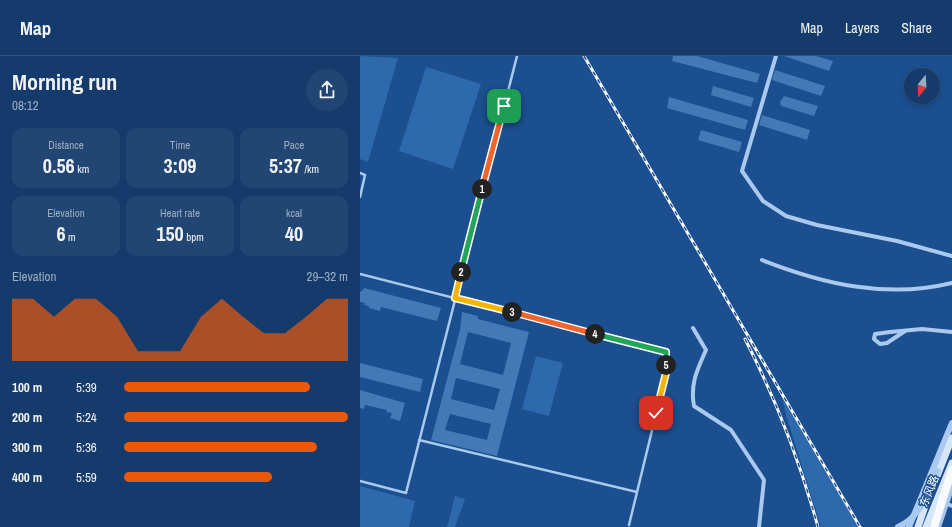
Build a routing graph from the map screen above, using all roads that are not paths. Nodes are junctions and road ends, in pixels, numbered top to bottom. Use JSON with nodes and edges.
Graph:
{"nodes":[{"id":1,"x":517,"y":56,"type":"edge"},
{"id":2,"x":776,"y":56,"type":"edge"},
{"id":3,"x":360,"y":173,"type":"edge"},
{"id":4,"x":360,"y":197,"type":"edge"},
{"id":5,"x":952,"y":256,"type":"edge"},
{"id":6,"x":762,"y":260,"type":"dead end"},
{"id":7,"x":360,"y":274,"type":"edge"},
{"id":8,"x":952,"y":283,"type":"edge"},
{"id":9,"x":455,"y":298,"type":"junction"},
{"id":10,"x":693,"y":328,"type":"dead end"},
{"id":11,"x":925,"y":329,"type":"junction"},
{"id":12,"x":952,"y":333,"type":"edge"},
{"id":13,"x":952,"y":423,"type":"edge"},
{"id":14,"x":952,"y":438,"type":"edge"},
{"id":15,"x":419,"y":440,"type":"junction"},
{"id":16,"x":952,"y":463,"type":"edge"},
{"id":17,"x":952,"y":470,"type":"edge"},
{"id":18,"x":938,"y":471,"type":"junction"},
{"id":19,"x":360,"y":481,"type":"edge"},
{"id":20,"x":952,"y":486,"type":"edge"},
{"id":21,"x":637,"y":492,"type":"junction"},
{"id":22,"x":949,"y":505,"type":"edge"},
{"id":23,"x":629,"y":525,"type":"dead end"},
{"id":24,"x":759,"y":527,"type":"edge"},
{"id":25,"x":898,"y":527,"type":"edge"},
{"id":26,"x":909,"y":527,"type":"edge"},
{"id":27,"x":918,"y":527,"type":"edge"},
{"id":28,"x":926,"y":527,"type":"edge"},
{"id":29,"x":934,"y":527,"type":"edge"},
{"id":30,"x":938,"y":527,"type":"edge"}],
"edges":[{"from":1,"to":9,"type":"lane"},
{"from":2,"to":5,"type":"street"},
{"from":3,"to":4,"type":"lane"},
{"from":6,"to":8,"type":"street"},
{"from":7,"to":9,"type":"lane"},
{"from":9,"to":15,"type":"lane"},
{"from":9,"to":21,"type":"lane"},
{"from":10,"to":24,"type":"street"},
{"from":11,"to":11,"type":"street","bridge":true},
{"from":11,"to":12,"type":"street","bridge":true},
{"from":13,"to":26,"type":"street"},
{"from":14,"to":18,"type":"main road"},
{"from":15,"to":19,"type":"lane"},
{"from":15,"to":21,"type":"lane"},
{"from":16,"to":28,"type":"main road","name":"东风路"},
{"from":17,"to":29,"type":"highway"},
{"from":18,"to":25,"type":"street","bridge":true},
{"from":18,"to":27,"type":"main road","bridge":true},
{"from":20,"to":22,"type":"street"},
{"from":21,"to":23,"type":"lane"},
{"from":22,"to":30,"type":"street"}]}
